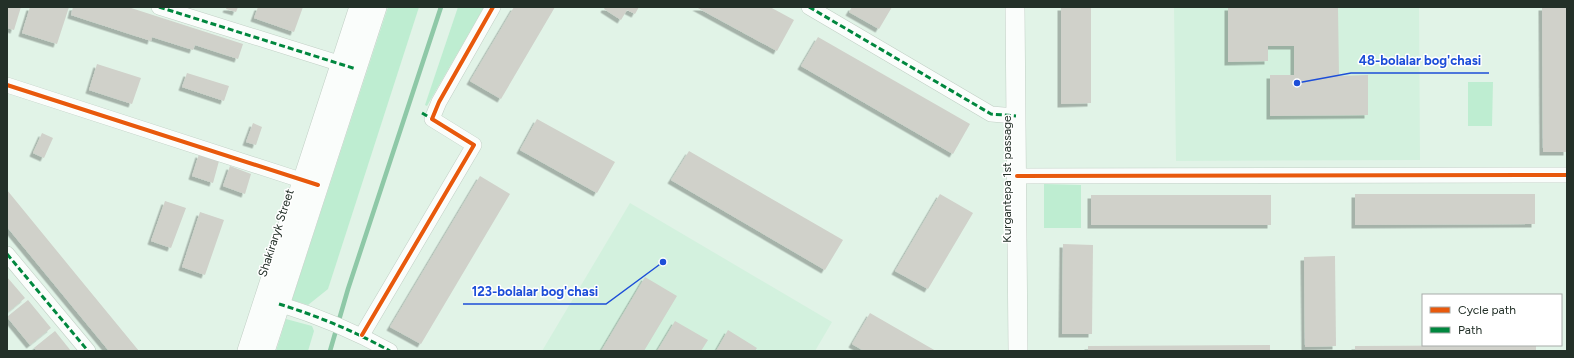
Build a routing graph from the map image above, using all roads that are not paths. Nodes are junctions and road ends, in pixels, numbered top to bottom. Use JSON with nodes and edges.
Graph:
{"nodes":[{"id":1,"x":159,"y":7,"type":"edge"},
{"id":2,"x":360,"y":7,"type":"edge"},
{"id":3,"x":376,"y":7,"type":"edge"},
{"id":4,"x":493,"y":7,"type":"edge"},
{"id":5,"x":808,"y":7,"type":"edge"},
{"id":6,"x":1015,"y":7,"type":"edge"},
{"id":7,"x":349,"y":66,"type":"junction"},
{"id":8,"x":7,"y":85,"type":"edge"},
{"id":9,"x":1016,"y":116,"type":"junction"},
{"id":10,"x":1567,"y":175,"type":"edge"},
{"id":11,"x":1017,"y":176,"type":"junction"},
{"id":12,"x":311,"y":183,"type":"junction"},
{"id":13,"x":7,"y":254,"type":"edge"},
{"id":14,"x":279,"y":304,"type":"junction"},
{"id":15,"x":355,"y":332,"type":"junction"},
{"id":16,"x":88,"y":351,"type":"edge"},
{"id":17,"x":248,"y":351,"type":"edge"},
{"id":18,"x":264,"y":351,"type":"edge"},
{"id":19,"x":390,"y":351,"type":"edge"},
{"id":20,"x":1018,"y":351,"type":"edge"}],
"edges":[{"from":1,"to":7,"type":"street"},
{"from":2,"to":7,"type":"main road","name":"Shakiraryk Street"},
{"from":3,"to":7,"type":"main road","name":"Shakiraryk Street"},
{"from":4,"to":15,"type":"street"},
{"from":5,"to":9,"type":"street"},
{"from":6,"to":9,"type":"street","name":"Kurgantepa 1st passage"},
{"from":7,"to":12,"type":"main road","name":"Shakiraryk Street"},
{"from":8,"to":12,"type":"street"},
{"from":9,"to":11,"type":"street","name":"Kurgantepa 1st passage"},
{"from":10,"to":11,"type":"street"},
{"from":11,"to":20,"type":"street","name":"Kurgantepa 1st passage"},
{"from":12,"to":14,"type":"main road","name":"Shakiraryk Street"},
{"from":12,"to":17,"type":"main road","name":"Shakiraryk Street"},
{"from":13,"to":16,"type":"street"},
{"from":14,"to":15,"type":"street"},
{"from":14,"to":18,"type":"main road","name":"Shakiraryk Street"},
{"from":15,"to":19,"type":"street"}]}
